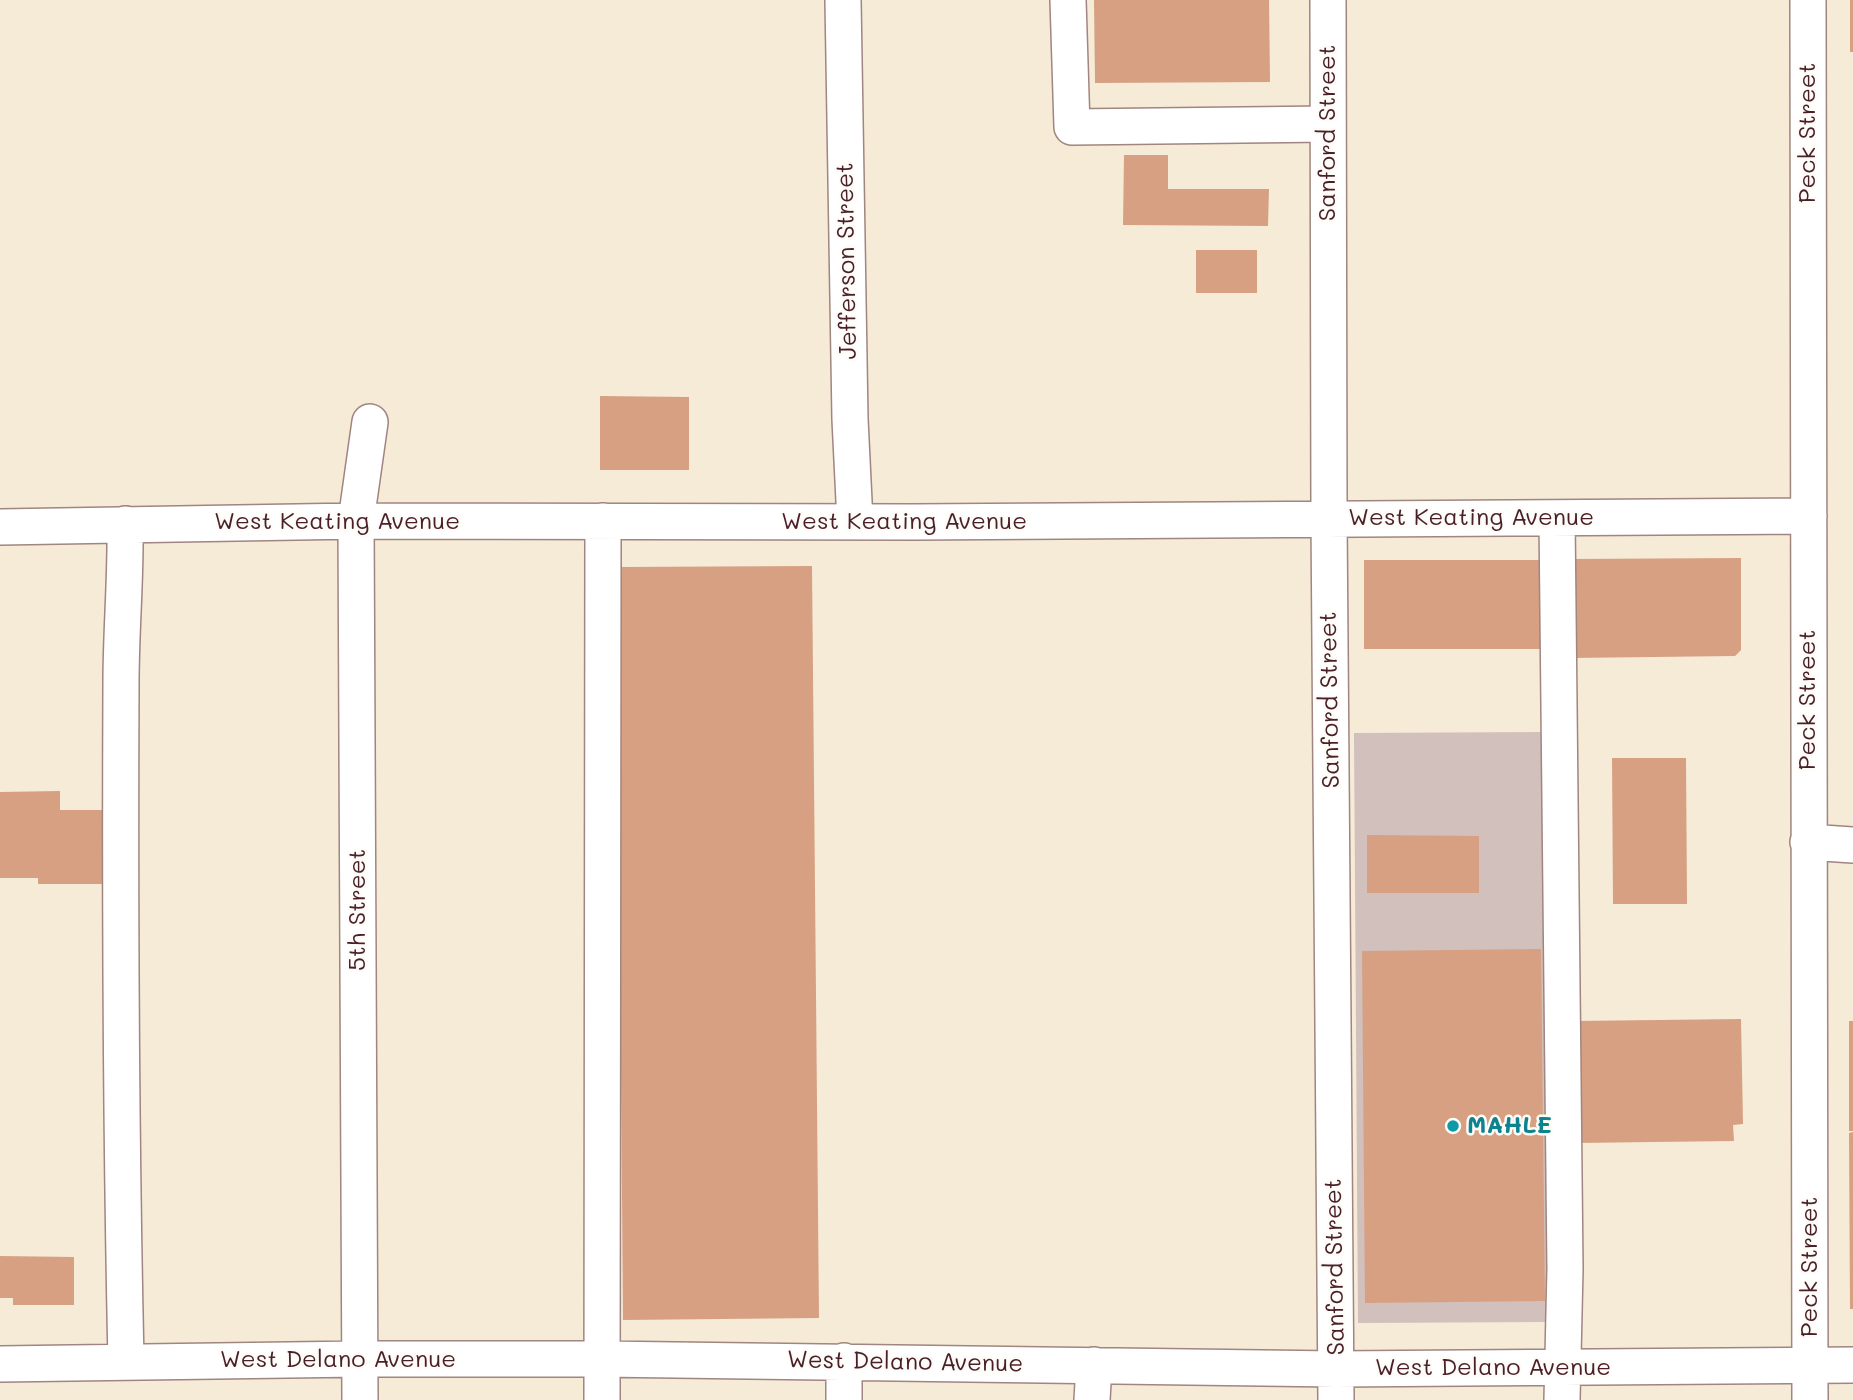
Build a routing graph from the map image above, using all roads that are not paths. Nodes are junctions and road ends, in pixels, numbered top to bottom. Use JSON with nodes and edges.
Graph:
{"nodes":[{"id":1,"x":843,"y":0,"type":"edge"},
{"id":2,"x":1068,"y":0,"type":"edge"},
{"id":3,"x":1328,"y":0,"type":"edge"},
{"id":4,"x":1808,"y":0,"type":"edge"},
{"id":5,"x":1328,"y":124,"type":"junction"},
{"id":6,"x":370,"y":422,"type":"dead end"},
{"id":7,"x":1809,"y":516,"type":"junction"},
{"id":8,"x":1558,"y":518,"type":"junction"},
{"id":9,"x":1329,"y":519,"type":"junction"},
{"id":10,"x":356,"y":521,"type":"junction"},
{"id":11,"x":603,"y":521,"type":"junction"},
{"id":12,"x":855,"y":522,"type":"junction"},
{"id":13,"x":125,"y":524,"type":"junction"},
{"id":14,"x":0,"y":527,"type":"edge"},
{"id":15,"x":1808,"y":842,"type":"junction"},
{"id":16,"x":1853,"y":845,"type":"edge"},
{"id":17,"x":360,"y":1359,"type":"junction"},
{"id":18,"x":602,"y":1359,"type":"junction"},
{"id":19,"x":844,"y":1361,"type":"junction"},
{"id":20,"x":126,"y":1362,"type":"junction"},
{"id":21,"x":0,"y":1364,"type":"edge"},
{"id":22,"x":1094,"y":1365,"type":"junction"},
{"id":23,"x":1853,"y":1365,"type":"edge"},
{"id":24,"x":1810,"y":1366,"type":"junction"},
{"id":25,"x":1562,"y":1384,"type":"edge"},
{"id":26,"x":1336,"y":1385,"type":"edge"},
{"id":27,"x":360,"y":1400,"type":"edge"},
{"id":28,"x":602,"y":1400,"type":"edge"},
{"id":29,"x":844,"y":1400,"type":"edge"},
{"id":30,"x":1092,"y":1400,"type":"edge"},
{"id":31,"x":1810,"y":1400,"type":"edge"}],
"edges":[{"from":1,"to":12,"type":"street","name":"Jefferson Street"},
{"from":2,"to":5,"type":"street"},
{"from":3,"to":5,"type":"street","name":"Sanford Street"},
{"from":4,"to":7,"type":"street","name":"Peck Street"},
{"from":5,"to":9,"type":"street","name":"Sanford Street"},
{"from":6,"to":10,"type":"street","name":"5th Street"},
{"from":7,"to":8,"type":"street","name":"West Keating Avenue"},
{"from":7,"to":15,"type":"street","name":"Peck Street"},
{"from":8,"to":9,"type":"street","name":"West Keating Avenue"},
{"from":8,"to":25,"type":"street"},
{"from":9,"to":12,"type":"street","name":"West Keating Avenue"},
{"from":9,"to":26,"type":"street","name":"Sanford Street"},
{"from":10,"to":11,"type":"street","name":"West Keating Avenue"},
{"from":10,"to":13,"type":"street","name":"West Keating Avenue"},
{"from":10,"to":17,"type":"street","name":"5th Street"},
{"from":11,"to":12,"type":"street","name":"West Keating Avenue"},
{"from":11,"to":18,"type":"street"},
{"from":13,"to":14,"type":"street","name":"West Keating Avenue"},
{"from":13,"to":20,"type":"street"},
{"from":15,"to":16,"type":"street"},
{"from":15,"to":24,"type":"street","name":"Peck Street"},
{"from":17,"to":18,"type":"street","name":"West Delano Avenue"},
{"from":17,"to":20,"type":"street","name":"West Delano Avenue"},
{"from":17,"to":27,"type":"street","name":"5th Street"},
{"from":18,"to":19,"type":"street","name":"West Delano Avenue"},
{"from":18,"to":28,"type":"street"},
{"from":19,"to":22,"type":"street","name":"West Delano Avenue"},
{"from":19,"to":29,"type":"street"},
{"from":20,"to":21,"type":"street","name":"West Delano Avenue"},
{"from":22,"to":26,"type":"street","name":"West Delano Avenue"},
{"from":22,"to":30,"type":"street"},
{"from":23,"to":24,"type":"street","name":"West Delano Avenue"},
{"from":24,"to":25,"type":"street","name":"West Delano Avenue"},
{"from":24,"to":31,"type":"street","name":"Peck Street"},
{"from":25,"to":26,"type":"street","name":"West Delano Avenue"}]}
